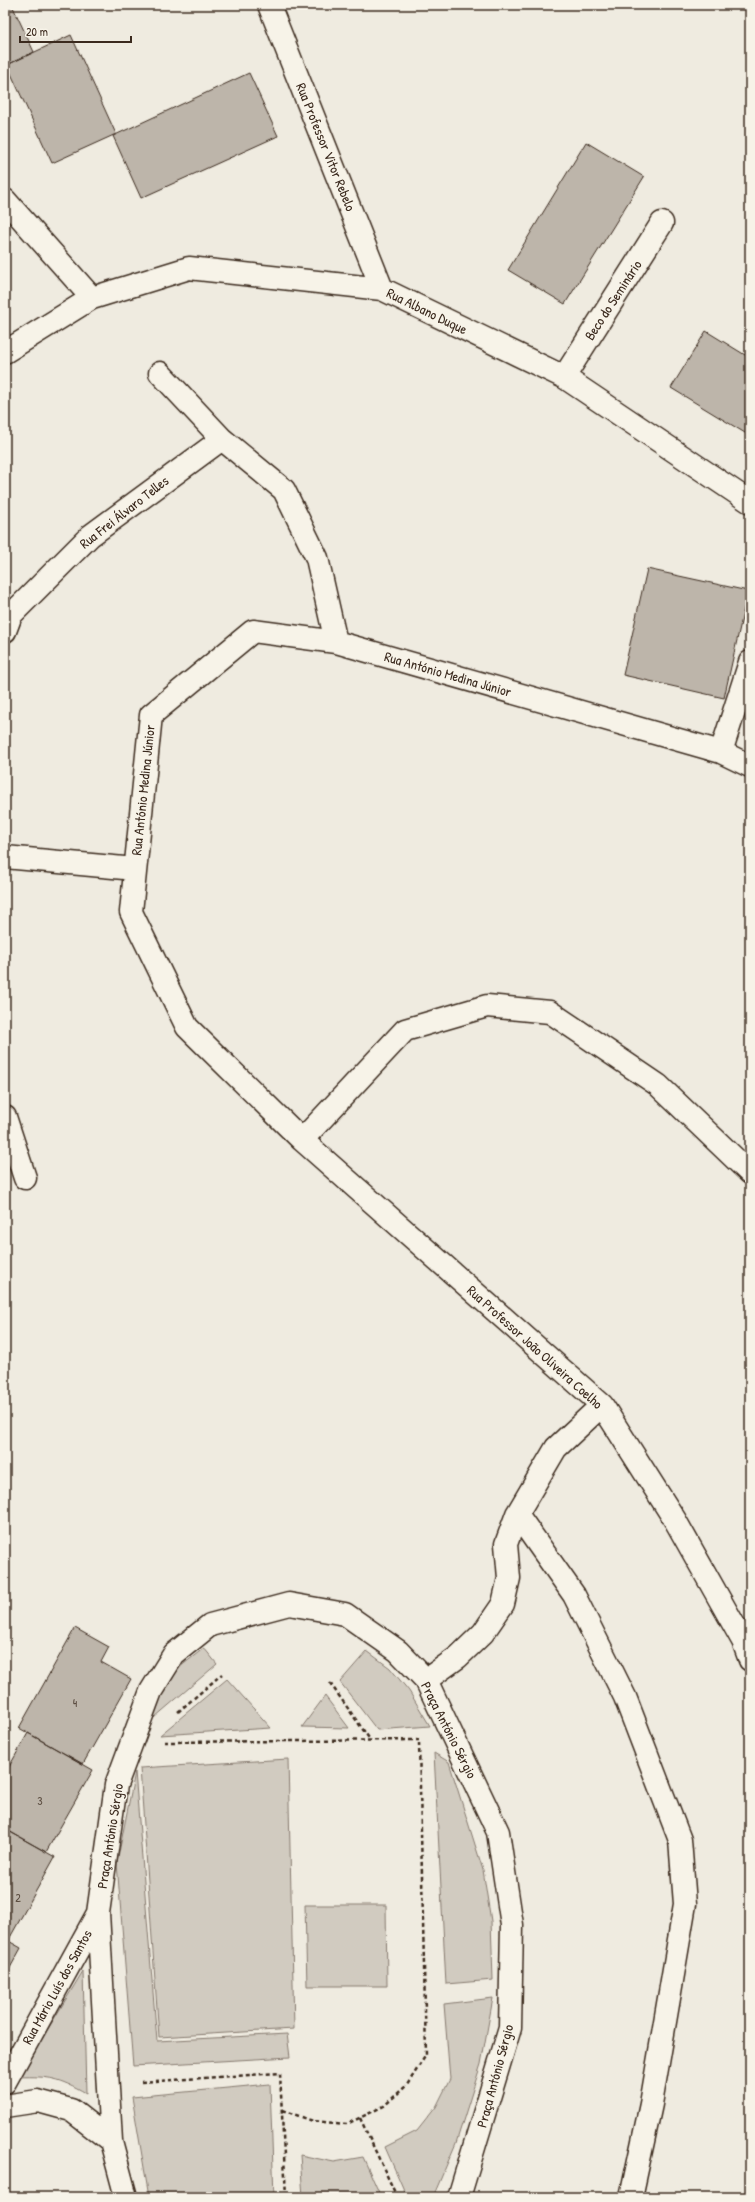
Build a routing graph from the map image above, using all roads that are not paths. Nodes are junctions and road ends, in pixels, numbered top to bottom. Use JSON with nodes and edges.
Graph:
{"nodes":[{"id":1,"x":269,"y":5,"type":"edge"},
{"id":2,"x":5,"y":200,"type":"edge"},
{"id":3,"x":662,"y":223,"type":"dead end"},
{"id":4,"x":382,"y":289,"type":"junction"},
{"id":5,"x":92,"y":298,"type":"junction"},
{"id":6,"x":5,"y":352,"type":"edge"},
{"id":7,"x":160,"y":373,"type":"dead end"},
{"id":8,"x":564,"y":377,"type":"junction"},
{"id":9,"x":222,"y":439,"type":"junction"},
{"id":10,"x":750,"y":502,"type":"edge"},
{"id":11,"x":5,"y":631,"type":"edge"},
{"id":12,"x":336,"y":642,"type":"junction"},
{"id":13,"x":750,"y":662,"type":"edge"},
{"id":14,"x":721,"y":752,"type":"junction"},
{"id":15,"x":750,"y":766,"type":"edge"},
{"id":16,"x":5,"y":857,"type":"edge"},
{"id":17,"x":135,"y":869,"type":"junction"},
{"id":18,"x":5,"y":1117,"type":"edge"},
{"id":19,"x":302,"y":1140,"type":"junction"},
{"id":20,"x":750,"y":1173,"type":"edge"},
{"id":21,"x":25,"y":1178,"type":"dead end"},
{"id":22,"x":602,"y":1405,"type":"junction"},
{"id":23,"x":517,"y":1514,"type":"junction"},
{"id":24,"x":750,"y":1660,"type":"edge"},
{"id":25,"x":426,"y":1680,"type":"junction"},
{"id":26,"x":98,"y":1913,"type":"junction"},
{"id":27,"x":5,"y":2082,"type":"edge"},
{"id":28,"x":5,"y":2106,"type":"edge"},
{"id":29,"x":111,"y":2141,"type":"junction"},
{"id":30,"x":126,"y":2197,"type":"edge"},
{"id":31,"x":459,"y":2197,"type":"edge"},
{"id":32,"x":631,"y":2197,"type":"edge"}],
"edges":[{"from":1,"to":4,"type":"street","name":"Rua Professor Vitor Rebelo"},
{"from":2,"to":5,"type":"street"},
{"from":3,"to":8,"type":"street","name":"Beco do Seminário"},
{"from":4,"to":5,"type":"street","name":"Rua Albano Duque"},
{"from":4,"to":8,"type":"street","name":"Rua Albano Duque"},
{"from":5,"to":6,"type":"street","name":"Rua Albano Duque"},
{"from":7,"to":9,"type":"street"},
{"from":8,"to":10,"type":"street","name":"Rua Albano Duque"},
{"from":9,"to":11,"type":"street","name":"Rua Frei Álvaro Telles"},
{"from":9,"to":12,"type":"street"},
{"from":12,"to":14,"type":"street","name":"Rua António Medina Júnior"},
{"from":12,"to":17,"type":"street","name":"Rua António Medina Júnior"},
{"from":13,"to":14,"type":"street"},
{"from":14,"to":15,"type":"street","name":"Rua António Medina Júnior"},
{"from":16,"to":17,"type":"street"},
{"from":17,"to":19,"type":"street","name":"Rua António Medina Júnior"},
{"from":18,"to":21,"type":"street"},
{"from":19,"to":20,"type":"street"},
{"from":19,"to":22,"type":"street","name":"Rua Professor João Oliveira Coelho"},
{"from":22,"to":23,"type":"street"},
{"from":22,"to":24,"type":"street","name":"Rua Professor João Oliveira Coelho"},
{"from":23,"to":25,"type":"street"},
{"from":23,"to":32,"type":"street"},
{"from":25,"to":26,"type":"street","name":"Praça António Sérgio"},
{"from":25,"to":31,"type":"street","name":"Praça António Sérgio"},
{"from":26,"to":27,"type":"street","name":"Rua Mário Luís dos Santos"},
{"from":26,"to":29,"type":"street","name":"Praça António Sérgio"},
{"from":28,"to":29,"type":"street"},
{"from":29,"to":30,"type":"street","name":"Praça António Sérgio"}]}
